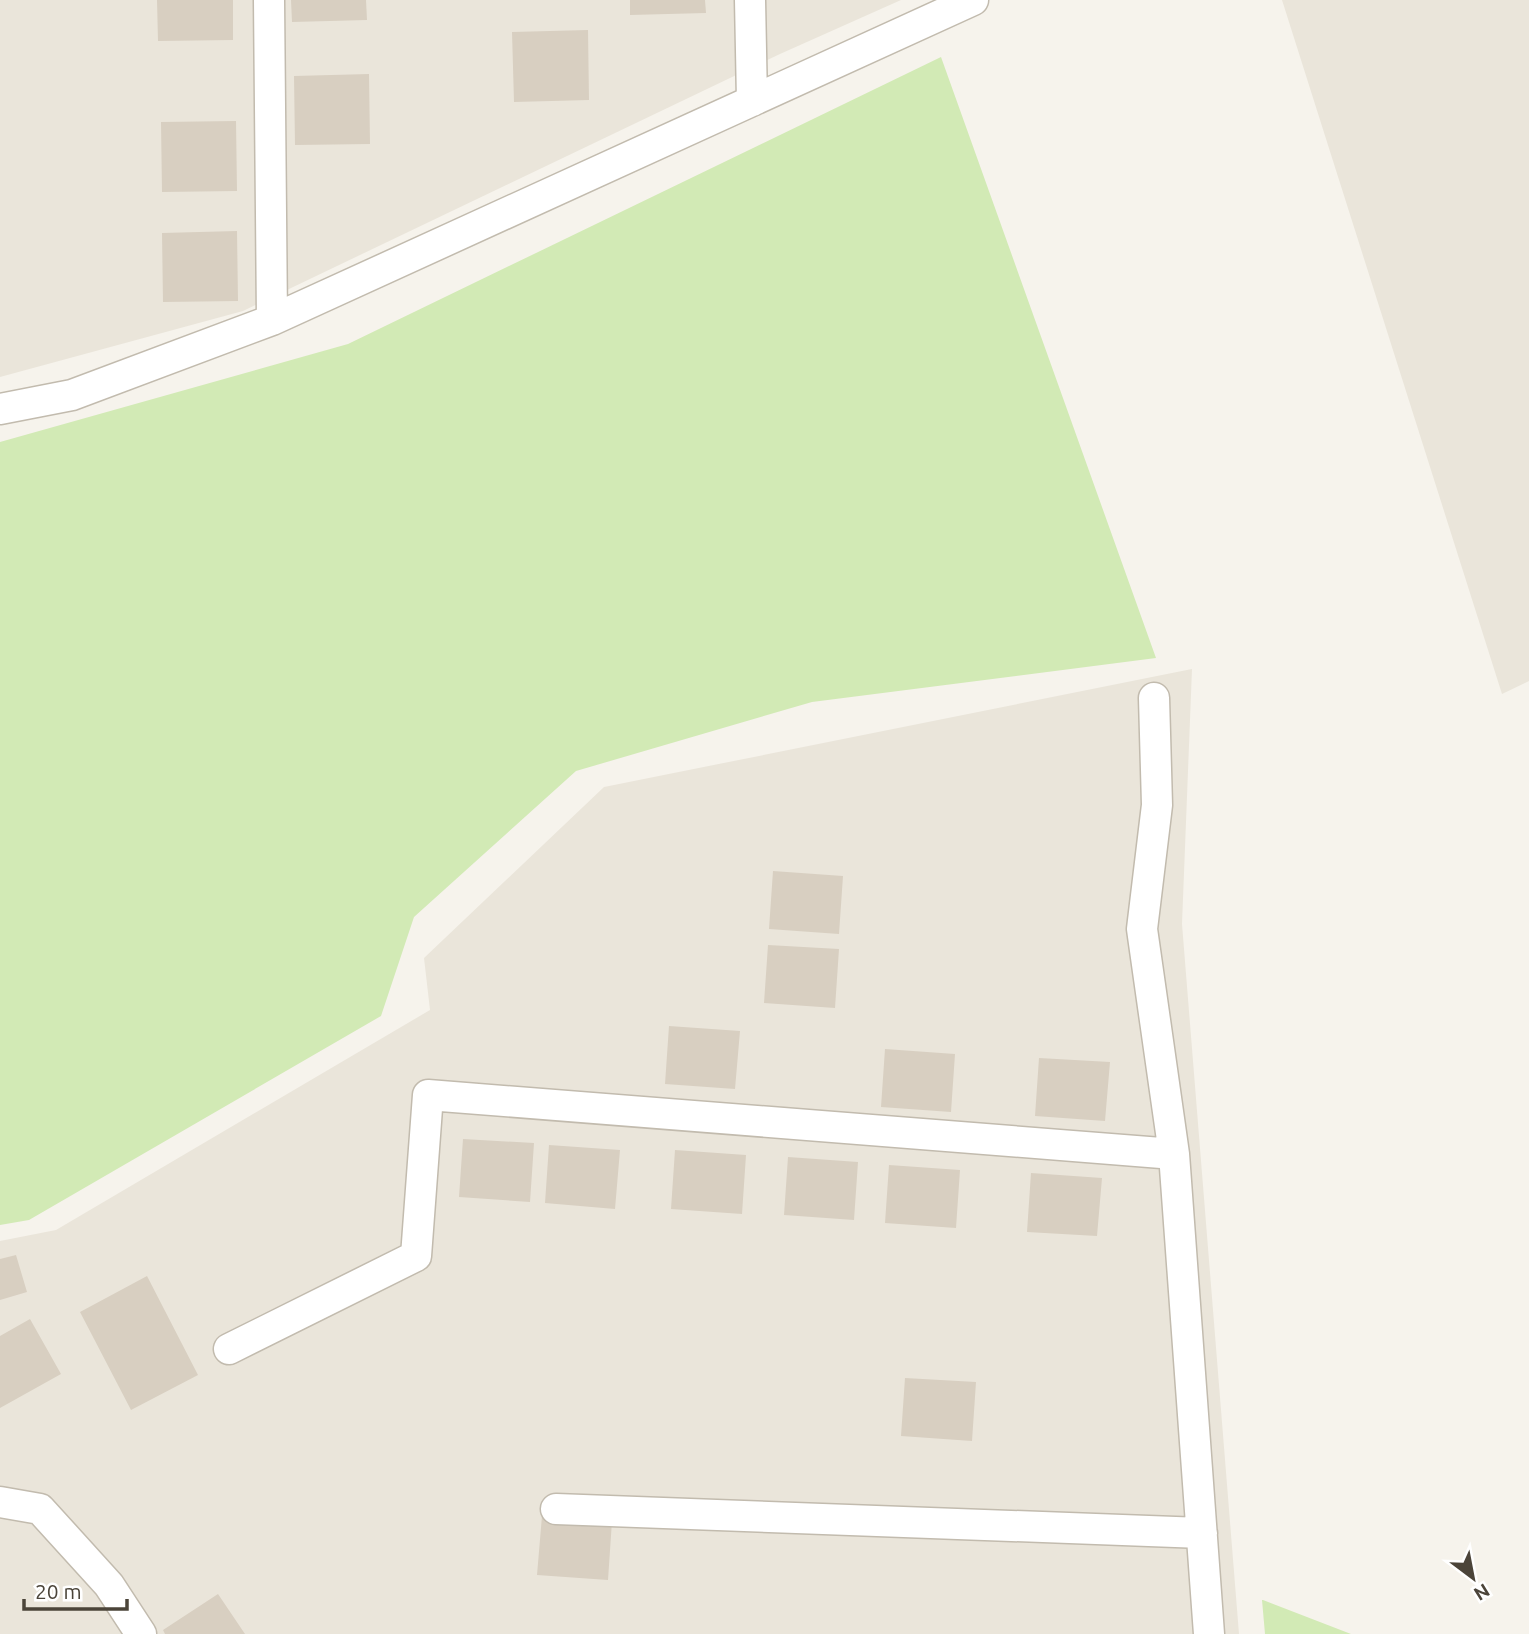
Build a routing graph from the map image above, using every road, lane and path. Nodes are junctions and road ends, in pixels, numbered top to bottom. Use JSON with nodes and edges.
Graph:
{"nodes":[{"id":1,"x":270,"y":0,"type":"edge"},
{"id":2,"x":750,"y":0,"type":"edge"},
{"id":3,"x":973,"y":0,"type":"edge"},
{"id":4,"x":752,"y":101,"type":"junction"},
{"id":5,"x":272,"y":320,"type":"junction"},
{"id":6,"x":0,"y":410,"type":"edge"},
{"id":7,"x":1154,"y":698,"type":"dead end"},
{"id":8,"x":1174,"y":1154,"type":"junction"},
{"id":9,"x":229,"y":1349,"type":"dead end"},
{"id":10,"x":0,"y":1503,"type":"edge"},
{"id":11,"x":556,"y":1509,"type":"dead end"},
{"id":12,"x":1202,"y":1533,"type":"junction"},
{"id":13,"x":141,"y":1634,"type":"edge"},
{"id":14,"x":1209,"y":1634,"type":"edge"}],
"edges":[{"from":1,"to":5,"type":"street"},
{"from":2,"to":4,"type":"street"},
{"from":3,"to":4,"type":"street"},
{"from":4,"to":5,"type":"street"},
{"from":5,"to":6,"type":"street"},
{"from":7,"to":8,"type":"street"},
{"from":8,"to":9,"type":"street"},
{"from":8,"to":12,"type":"street"},
{"from":10,"to":13,"type":"street"},
{"from":11,"to":12,"type":"street"},
{"from":12,"to":14,"type":"street"}]}
